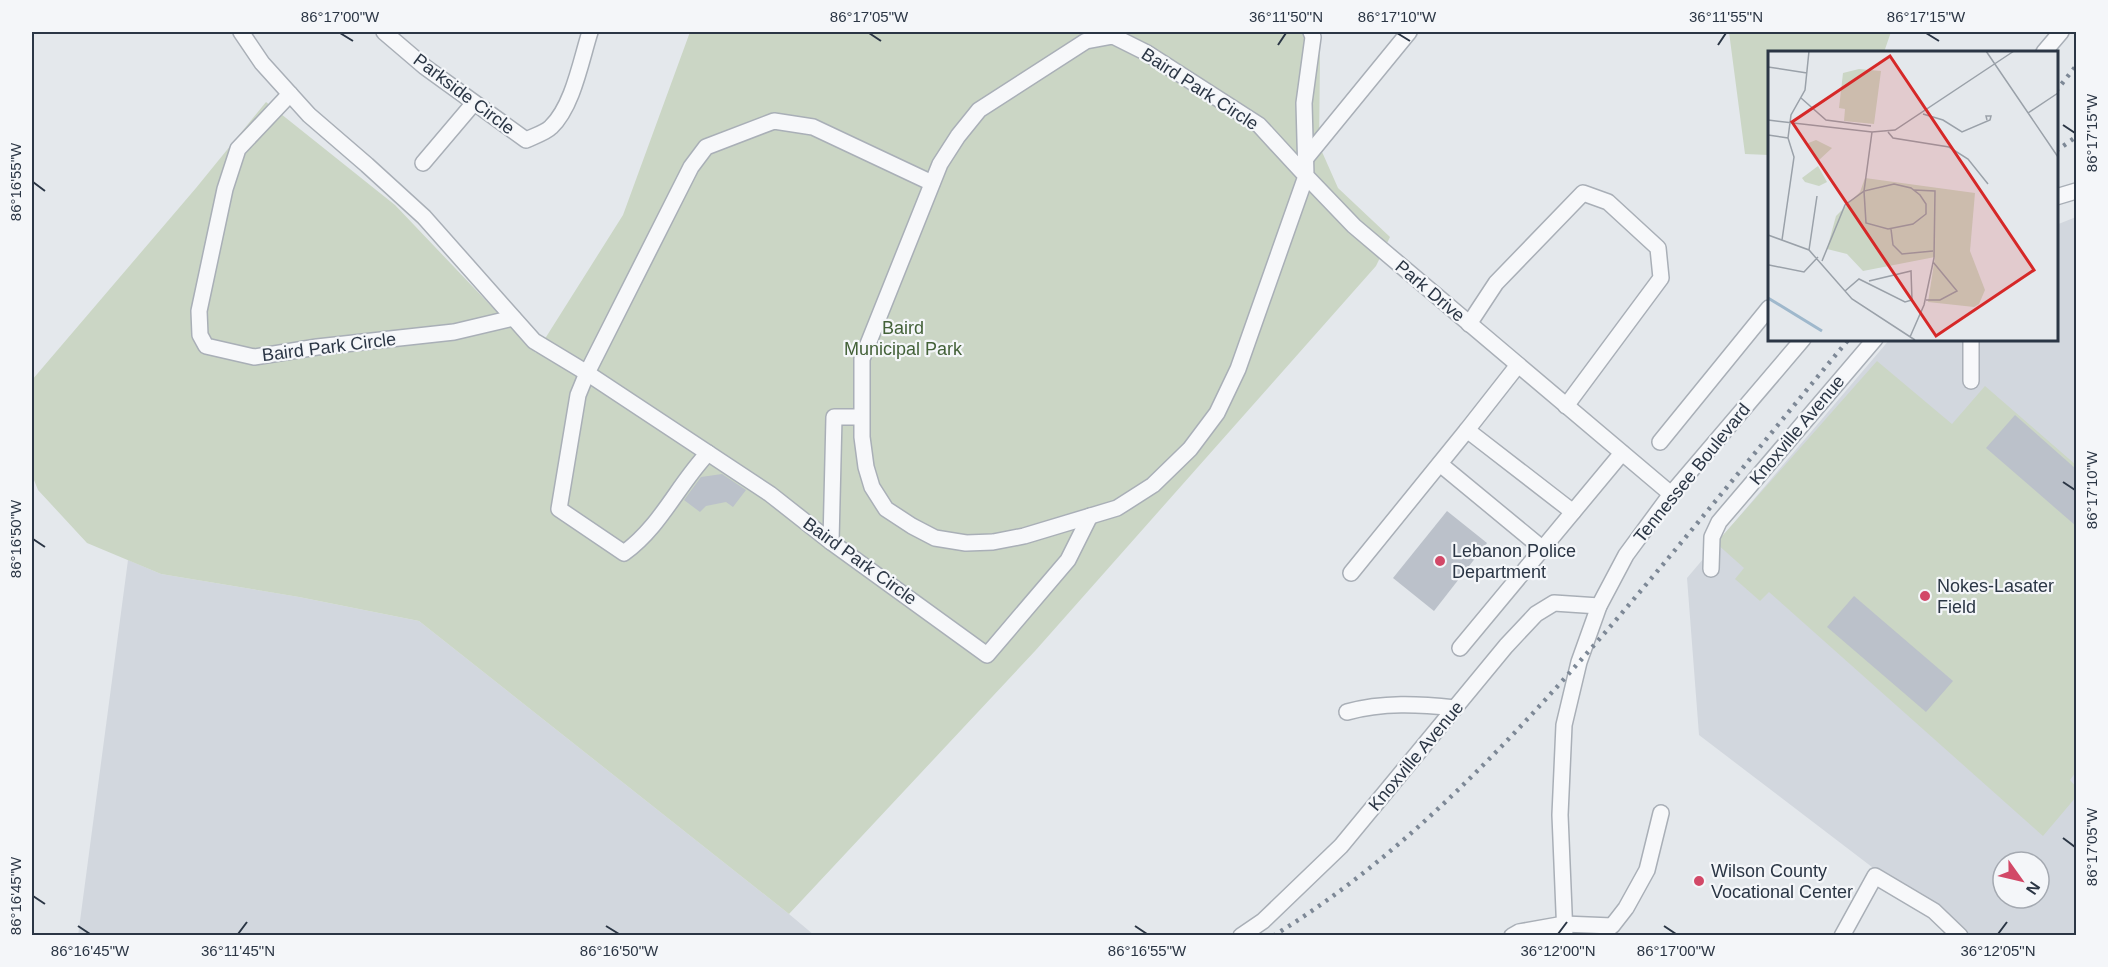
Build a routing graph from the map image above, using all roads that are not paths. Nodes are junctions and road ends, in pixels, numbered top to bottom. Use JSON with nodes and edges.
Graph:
{"nodes":[{"id":1,"x":241,"y":32,"type":"edge"},
{"id":2,"x":384,"y":32,"type":"edge"},
{"id":3,"x":590,"y":32,"type":"edge"},
{"id":4,"x":1409,"y":32,"type":"edge"},
{"id":5,"x":2061,"y":32,"type":"edge"},
{"id":6,"x":1314,"y":33,"type":"edge"},
{"id":7,"x":1094,"y":35,"type":"edge"},
{"id":8,"x":2045,"y":51,"type":"edge"},
{"id":9,"x":290,"y":94,"type":"junction"},
{"id":10,"x":473,"y":104,"type":"junction"},
{"id":11,"x":1306,"y":158,"type":"junction"},
{"id":12,"x":423,"y":163,"type":"dead end"},
{"id":13,"x":1306,"y":176,"type":"junction"},
{"id":14,"x":932,"y":183,"type":"junction"},
{"id":15,"x":2076,"y":191,"type":"edge"},
{"id":16,"x":2057,"y":196,"type":"edge"},
{"id":17,"x":1768,"y":309,"type":"edge"},
{"id":18,"x":513,"y":318,"type":"junction"},
{"id":19,"x":1468,"y":324,"type":"junction"},
{"id":20,"x":1802,"y":340,"type":"edge"},
{"id":21,"x":1874,"y":340,"type":"edge"},
{"id":22,"x":1971,"y":340,"type":"edge"},
{"id":23,"x":1518,"y":365,"type":"junction"},
{"id":24,"x":587,"y":373,"type":"junction"},
{"id":25,"x":1971,"y":381,"type":"dead end"},
{"id":26,"x":1566,"y":406,"type":"junction"},
{"id":27,"x":861,"y":417,"type":"junction"},
{"id":28,"x":1467,"y":430,"type":"junction"},
{"id":29,"x":1660,"y":442,"type":"dead end"},
{"id":30,"x":708,"y":453,"type":"junction"},
{"id":31,"x":1622,"y":453,"type":"junction"},
{"id":32,"x":1440,"y":464,"type":"junction"},
{"id":33,"x":1671,"y":494,"type":"junction"},
{"id":34,"x":1573,"y":512,"type":"junction"},
{"id":35,"x":1090,"y":516,"type":"junction"},
{"id":36,"x":831,"y":542,"type":"junction"},
{"id":37,"x":1543,"y":549,"type":"junction"},
{"id":38,"x":1712,"y":569,"type":"dead end"},
{"id":39,"x":1351,"y":573,"type":"dead end"},
{"id":40,"x":1599,"y":606,"type":"junction"},
{"id":41,"x":1460,"y":648,"type":"dead end"},
{"id":42,"x":1455,"y":708,"type":"junction"},
{"id":43,"x":1347,"y":712,"type":"dead end"},
{"id":44,"x":1661,"y":813,"type":"dead end"},
{"id":45,"x":1564,"y":930,"type":"edge"},
{"id":46,"x":1613,"y":931,"type":"edge"},
{"id":47,"x":1241,"y":936,"type":"edge"},
{"id":48,"x":1512,"y":936,"type":"edge"},
{"id":49,"x":1842,"y":936,"type":"edge"},
{"id":50,"x":1960,"y":936,"type":"edge"}],
"edges":[{"from":1,"to":9,"type":"street","name":"Baird Park Circle"},
{"from":2,"to":10,"type":"street","name":"Parkside Circle"},
{"from":3,"to":10,"type":"street","name":"Parkside Circle"},
{"from":4,"to":11,"type":"street"},
{"from":5,"to":8,"type":"street"},
{"from":6,"to":11,"type":"street"},
{"from":7,"to":13,"type":"street","name":"Baird Park Circle"},
{"from":7,"to":14,"type":"street","name":"Baird Park Circle"},
{"from":9,"to":18,"type":"street","name":"Baird Park Circle"},
{"from":9,"to":18,"type":"street","name":"Baird Park Circle"},
{"from":10,"to":12,"type":"street"},
{"from":11,"to":13,"type":"street"},
{"from":13,"to":19,"type":"street","name":"Park Drive"},
{"from":13,"to":35,"type":"street","name":"Baird Park Circle"},
{"from":14,"to":24,"type":"street"},
{"from":14,"to":27,"type":"street","name":"Baird Park Circle"},
{"from":15,"to":16,"type":"street"},
{"from":17,"to":29,"type":"street"},
{"from":18,"to":24,"type":"street","name":"Baird Park Circle"},
{"from":19,"to":23,"type":"street","name":"Park Drive"},
{"from":19,"to":26,"type":"street"},
{"from":20,"to":33,"type":"street","name":"Tennessee Boulevard"},
{"from":21,"to":38,"type":"street","name":"Knoxville Avenue"},
{"from":22,"to":25,"type":"street"},
{"from":23,"to":26,"type":"street","name":"Park Drive"},
{"from":23,"to":28,"type":"street"},
{"from":24,"to":30,"type":"street","name":"Baird Park Circle"},
{"from":24,"to":30,"type":"street"},
{"from":26,"to":31,"type":"street","name":"Park Drive"},
{"from":27,"to":35,"type":"street","name":"Baird Park Circle"},
{"from":27,"to":36,"type":"street"},
{"from":28,"to":32,"type":"street"},
{"from":28,"to":34,"type":"street"},
{"from":30,"to":36,"type":"street","name":"Baird Park Circle"},
{"from":31,"to":33,"type":"street","name":"Park Drive"},
{"from":31,"to":34,"type":"street"},
{"from":32,"to":37,"type":"street"},
{"from":32,"to":39,"type":"street"},
{"from":33,"to":40,"type":"street","name":"Tennessee Boulevard"},
{"from":34,"to":37,"type":"street"},
{"from":35,"to":36,"type":"street","name":"Baird Park Circle"},
{"from":37,"to":41,"type":"street"},
{"from":40,"to":42,"type":"street","name":"Knoxville Avenue"},
{"from":40,"to":45,"type":"street","name":"Tennessee Boulevard"},
{"from":42,"to":43,"type":"street"},
{"from":42,"to":47,"type":"street","name":"Knoxville Avenue"},
{"from":44,"to":46,"type":"street"},
{"from":45,"to":46,"type":"street"},
{"from":45,"to":48,"type":"street"},
{"from":49,"to":50,"type":"street"}]}
